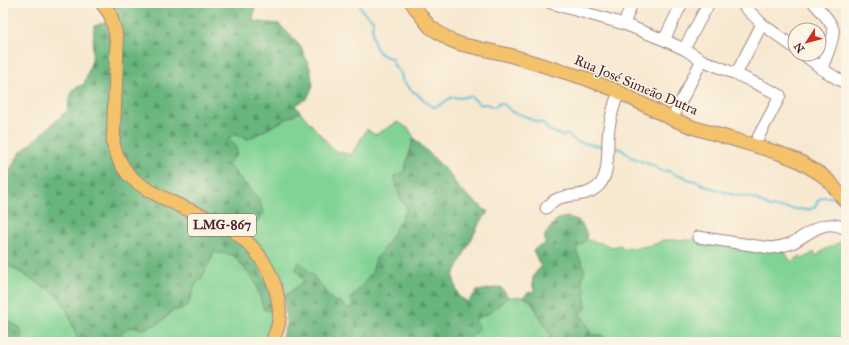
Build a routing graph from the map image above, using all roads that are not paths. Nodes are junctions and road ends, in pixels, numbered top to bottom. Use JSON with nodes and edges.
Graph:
{"nodes":[{"id":1,"x":102,"y":3,"type":"edge"},
{"id":2,"x":412,"y":3,"type":"edge"},
{"id":3,"x":552,"y":3,"type":"edge"},
{"id":4,"x":632,"y":3,"type":"edge"},
{"id":5,"x":682,"y":3,"type":"edge"},
{"id":6,"x":709,"y":3,"type":"edge"},
{"id":7,"x":741,"y":3,"type":"edge"},
{"id":8,"x":814,"y":3,"type":"edge"},
{"id":9,"x":574,"y":6,"type":"edge"},
{"id":10,"x":624,"y":24,"type":"junction"},
{"id":11,"x":762,"y":24,"type":"junction"},
{"id":12,"x":664,"y":40,"type":"junction"},
{"id":13,"x":787,"y":42,"type":"edge"},
{"id":14,"x":684,"y":49,"type":"junction"},
{"id":15,"x":702,"y":60,"type":"junction"},
{"id":16,"x":813,"y":62,"type":"edge"},
{"id":17,"x":822,"y":69,"type":"junction"},
{"id":18,"x":736,"y":74,"type":"junction"},
{"id":19,"x":846,"y":83,"type":"edge"},
{"id":20,"x":619,"y":92,"type":"junction"},
{"id":21,"x":672,"y":119,"type":"junction"},
{"id":22,"x":754,"y":145,"type":"junction"},
{"id":23,"x":846,"y":203,"type":"edge"},
{"id":24,"x":546,"y":208,"type":"dead end"},
{"id":25,"x":846,"y":229,"type":"edge"},
{"id":26,"x":698,"y":236,"type":"dead end"},
{"id":27,"x":272,"y":342,"type":"edge"}],
"edges":[{"from":1,"to":27,"type":"main road","number":"LMG-867"},
{"from":2,"to":20,"type":"main road","name":"Rua José Simeão Dutra"},
{"from":3,"to":9,"type":"street"},
{"from":4,"to":10,"type":"street"},
{"from":5,"to":12,"type":"street"},
{"from":6,"to":14,"type":"street"},
{"from":7,"to":11,"type":"street"},
{"from":8,"to":17,"type":"street"},
{"from":9,"to":10,"type":"street"},
{"from":10,"to":12,"type":"street"},
{"from":11,"to":13,"type":"street"},
{"from":11,"to":18,"type":"street"},
{"from":12,"to":14,"type":"street"},
{"from":14,"to":15,"type":"street"},
{"from":15,"to":18,"type":"street"},
{"from":15,"to":21,"type":"street"},
{"from":16,"to":17,"type":"street"},
{"from":17,"to":19,"type":"street"},
{"from":18,"to":22,"type":"street"},
{"from":20,"to":21,"type":"main road","name":"Rua José Simeão Dutra"},
{"from":20,"to":24,"type":"street"},
{"from":21,"to":22,"type":"main road","name":"Rua José Simeão Dutra"},
{"from":22,"to":23,"type":"main road","name":"Rua José Simeão Dutra"},
{"from":25,"to":26,"type":"street"}]}
